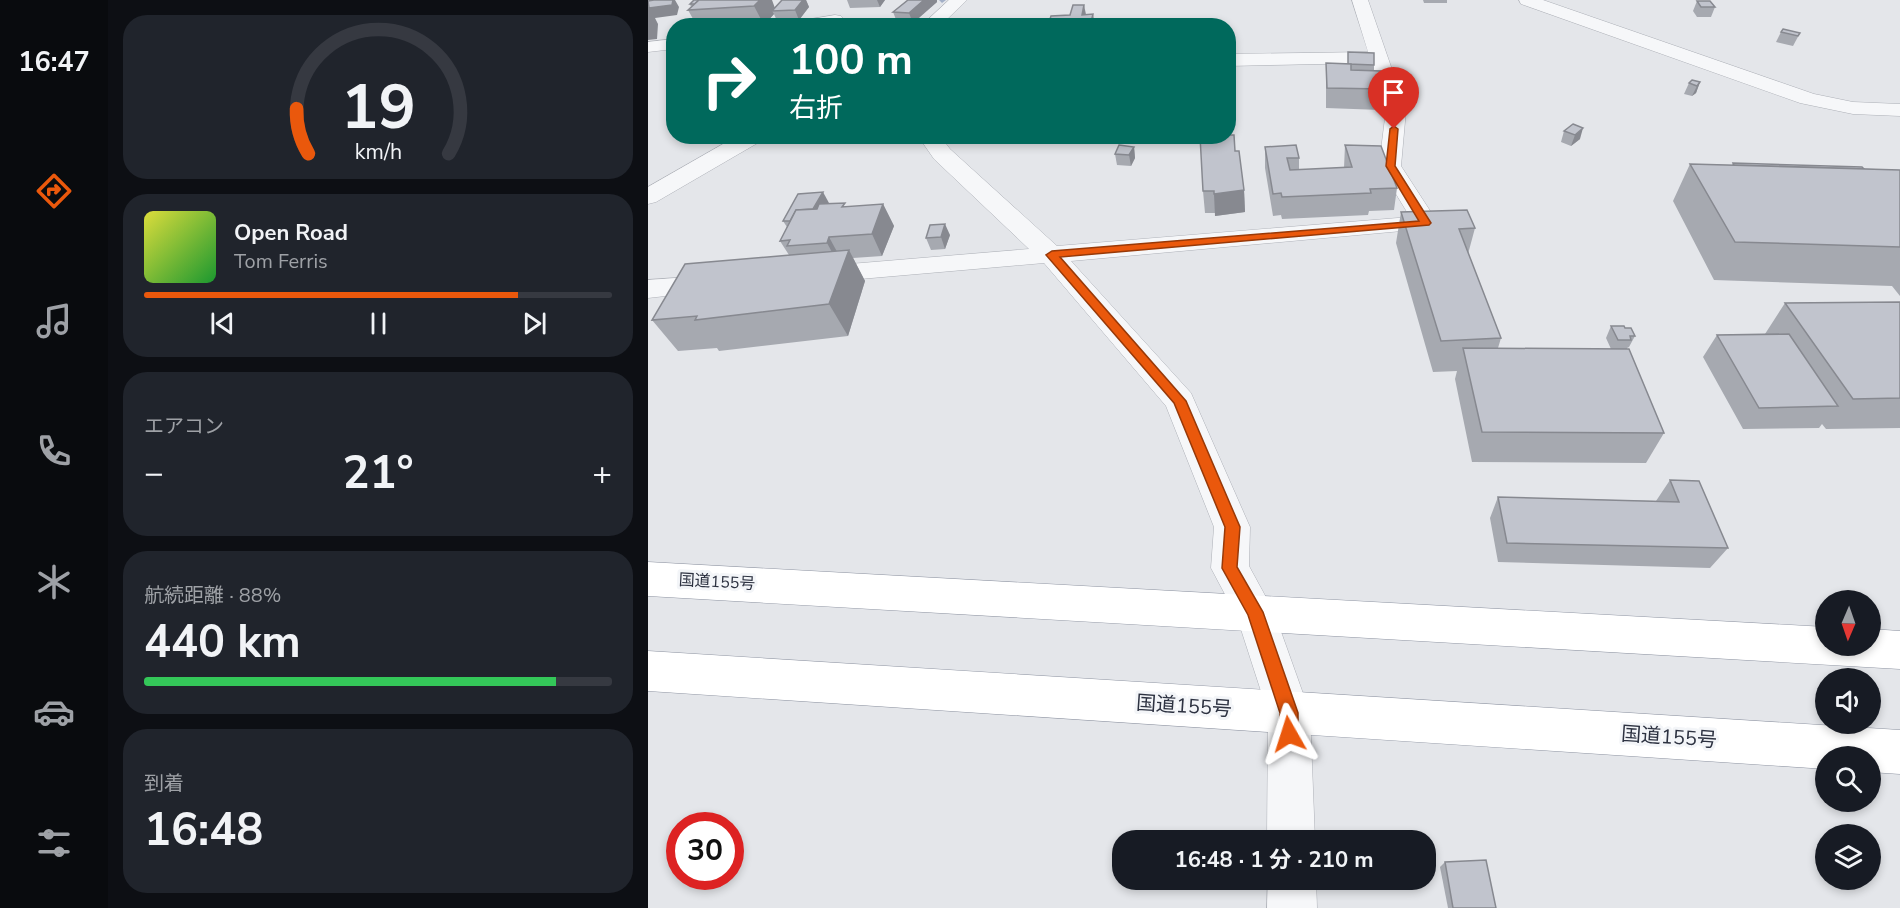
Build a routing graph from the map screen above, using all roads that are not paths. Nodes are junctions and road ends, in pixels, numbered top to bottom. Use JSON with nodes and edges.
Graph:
{"nodes":[{"id":1,"x":837,"y":0,"type":"edge"},
{"id":2,"x":959,"y":0,"type":"edge"},
{"id":3,"x":1360,"y":0,"type":"edge"},
{"id":4,"x":1527,"y":0,"type":"edge"},
{"id":5,"x":836,"y":18,"type":"edge"},
{"id":6,"x":938,"y":18,"type":"edge"},
{"id":7,"x":666,"y":45,"type":"edge"},
{"id":8,"x":648,"y":47,"type":"edge"},
{"id":9,"x":1379,"y":57,"type":"junction"},
{"id":10,"x":1236,"y":60,"type":"edge"},
{"id":11,"x":1900,"y":110,"type":"edge"},
{"id":12,"x":739,"y":144,"type":"edge"},
{"id":13,"x":934,"y":144,"type":"edge"},
{"id":14,"x":648,"y":197,"type":"edge"},
{"id":15,"x":1052,"y":255,"type":"junction"},
{"id":16,"x":790,"y":277,"type":"edge"},
{"id":17,"x":743,"y":281,"type":"edge"},
{"id":18,"x":648,"y":289,"type":"edge"},
{"id":19,"x":648,"y":579,"type":"edge"},
{"id":20,"x":1255,"y":612,"type":"junction"},
{"id":21,"x":1900,"y":650,"type":"edge"},
{"id":22,"x":648,"y":671,"type":"edge"},
{"id":23,"x":1289,"y":713,"type":"junction"},
{"id":24,"x":1900,"y":752,"type":"edge"},
{"id":25,"x":1291,"y":830,"type":"edge"},
{"id":26,"x":1292,"y":890,"type":"edge"},
{"id":27,"x":1292,"y":908,"type":"edge"}],
"edges":[{"from":1,"to":5,"type":"street"},
{"from":2,"to":6,"type":"street"},
{"from":3,"to":9,"type":"street"},
{"from":4,"to":11,"type":"street"},
{"from":7,"to":8,"type":"street"},
{"from":9,"to":10,"type":"street"},
{"from":9,"to":15,"type":"street"},
{"from":12,"to":14,"type":"street"},
{"from":13,"to":15,"type":"street"},
{"from":15,"to":16,"type":"street"},
{"from":15,"to":20,"type":"street"},
{"from":17,"to":18,"type":"street"},
{"from":19,"to":20,"type":"highway","name":"国道155号"},
{"from":20,"to":21,"type":"highway","name":"国道155号"},
{"from":20,"to":23,"type":"street"},
{"from":22,"to":23,"type":"highway","name":"国道155号"},
{"from":23,"to":24,"type":"highway","name":"国道155号"},
{"from":23,"to":25,"type":"street"},
{"from":26,"to":27,"type":"street"}]}
